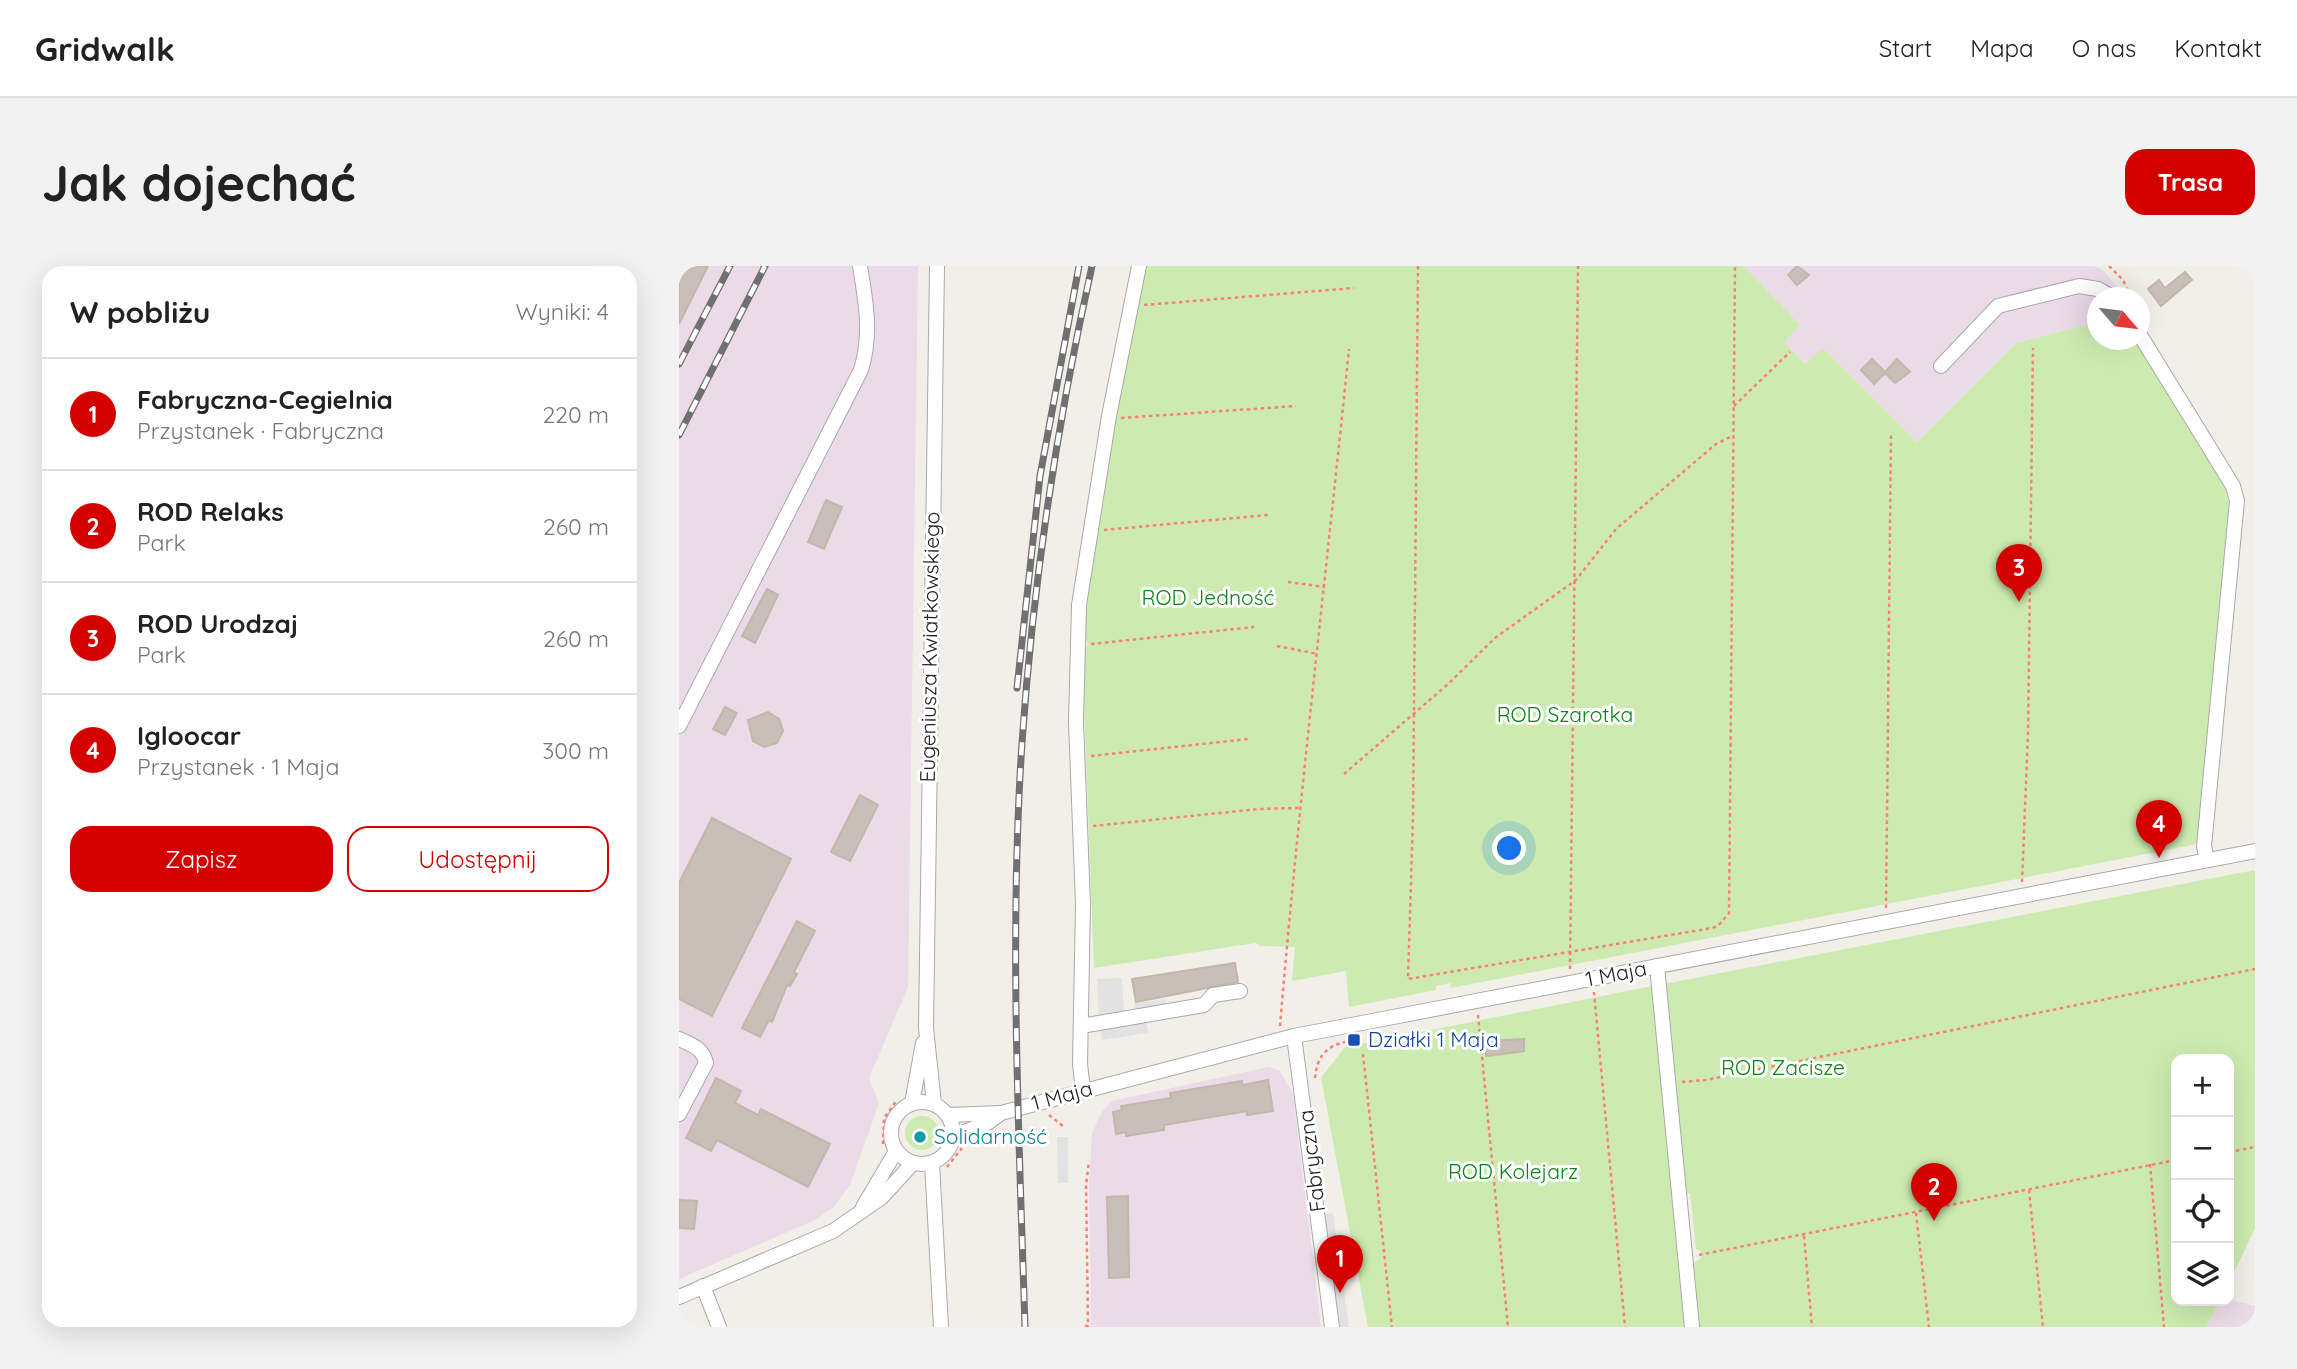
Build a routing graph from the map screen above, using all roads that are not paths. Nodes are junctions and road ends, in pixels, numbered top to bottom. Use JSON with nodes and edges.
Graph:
{"nodes":[{"id":1,"x":860,"y":266,"type":"edge"},
{"id":2,"x":937,"y":266,"type":"edge"},
{"id":3,"x":1139,"y":266,"type":"edge"},
{"id":4,"x":2087,"y":287,"type":"edge"},
{"id":5,"x":2149,"y":350,"type":"edge"},
{"id":6,"x":1941,"y":366,"type":"dead end"},
{"id":7,"x":679,"y":726,"type":"edge"},
{"id":8,"x":2255,"y":851,"type":"edge"},
{"id":9,"x":2235,"y":855,"type":"junction"},
{"id":10,"x":2255,"y":857,"type":"edge"},
{"id":11,"x":2207,"y":860,"type":"junction"},
{"id":12,"x":1657,"y":967,"type":"junction"},
{"id":13,"x":1240,"y":991,"type":"dead end"},
{"id":14,"x":1081,"y":1026,"type":"junction"},
{"id":15,"x":926,"y":1028,"type":"junction"},
{"id":16,"x":1294,"y":1036,"type":"junction"},
{"id":17,"x":679,"y":1039,"type":"edge"},
{"id":18,"x":1083,"y":1090,"type":"junction"},
{"id":19,"x":907,"y":1099,"type":"junction"},
{"id":20,"x":934,"y":1104,"type":"junction"},
{"id":21,"x":1000,"y":1113,"type":"junction"},
{"id":22,"x":679,"y":1114,"type":"edge"},
{"id":23,"x":948,"y":1115,"type":"junction"},
{"id":24,"x":959,"y":1141,"type":"junction"},
{"id":25,"x":890,"y":1150,"type":"junction"},
{"id":26,"x":913,"y":1163,"type":"junction"},
{"id":27,"x":937,"y":1167,"type":"junction"},
{"id":28,"x":862,"y":1209,"type":"junction"},
{"id":29,"x":703,"y":1286,"type":"junction"},
{"id":30,"x":679,"y":1297,"type":"edge"},
{"id":31,"x":719,"y":1327,"type":"edge"},
{"id":32,"x":941,"y":1327,"type":"edge"},
{"id":33,"x":1332,"y":1327,"type":"edge"},
{"id":34,"x":1692,"y":1327,"type":"edge"}],
"edges":[{"from":1,"to":7,"type":"street"},
{"from":2,"to":15,"type":"street","name":"Eugeniusza Kwiatkowskiego"},
{"from":3,"to":14,"type":"street"},
{"from":4,"to":6,"type":"street"},
{"from":5,"to":11,"type":"street"},
{"from":8,"to":9,"type":"street","name":"1 Maja"},
{"from":9,"to":10,"type":"street","name":"1 Maja"},
{"from":9,"to":11,"type":"street","name":"1 Maja"},
{"from":11,"to":12,"type":"street","name":"1 Maja"},
{"from":12,"to":16,"type":"street","name":"1 Maja"},
{"from":12,"to":34,"type":"street"},
{"from":13,"to":14,"type":"street"},
{"from":14,"to":18,"type":"street"},
{"from":15,"to":19,"type":"street","name":"Eugeniusza Kwiatkowskiego"},
{"from":15,"to":20,"type":"street","name":"Eugeniusza Kwiatkowskiego"},
{"from":16,"to":18,"type":"street","name":"1 Maja"},
{"from":16,"to":33,"type":"street","name":"Fabryczna"},
{"from":17,"to":22,"type":"street"},
{"from":18,"to":21,"type":"street","name":"1 Maja"},
{"from":19,"to":20,"type":"street"},
{"from":19,"to":25,"type":"street"},
{"from":20,"to":23,"type":"street"},
{"from":21,"to":23,"type":"street","name":"1 Maja"},
{"from":21,"to":24,"type":"street","name":"1 Maja"},
{"from":23,"to":24,"type":"street"},
{"from":24,"to":27,"type":"street"},
{"from":25,"to":26,"type":"street"},
{"from":25,"to":28,"type":"street"},
{"from":26,"to":27,"type":"street"},
{"from":26,"to":28,"type":"street"},
{"from":27,"to":32,"type":"street"},
{"from":28,"to":29,"type":"street"},
{"from":29,"to":30,"type":"street"},
{"from":29,"to":31,"type":"street"}]}
